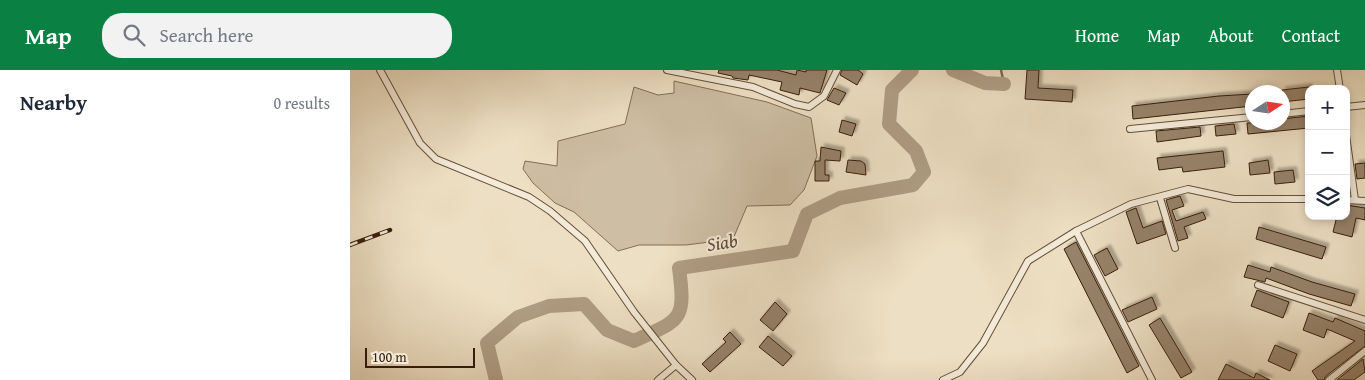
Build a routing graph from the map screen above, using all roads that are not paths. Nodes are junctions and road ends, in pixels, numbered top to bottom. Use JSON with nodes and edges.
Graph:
{"nodes":[{"id":1,"x":380,"y":70,"type":"edge"},
{"id":2,"x":667,"y":70,"type":"edge"},
{"id":3,"x":837,"y":70,"type":"edge"},
{"id":4,"x":1337,"y":70,"type":"edge"},
{"id":5,"x":1339,"y":85,"type":"edge"},
{"id":6,"x":1365,"y":106,"type":"edge"},
{"id":7,"x":1350,"y":107,"type":"edge"},
{"id":8,"x":1305,"y":111,"type":"edge"},
{"id":9,"x":1290,"y":113,"type":"edge"},
{"id":10,"x":1245,"y":118,"type":"edge"},
{"id":11,"x":1130,"y":129,"type":"dead end"},
{"id":12,"x":1350,"y":164,"type":"edge"},
{"id":13,"x":1160,"y":198,"type":"junction"},
{"id":14,"x":1305,"y":200,"type":"edge"},
{"id":15,"x":1350,"y":200,"type":"edge"},
{"id":16,"x":1355,"y":200,"type":"junction"},
{"id":17,"x":1365,"y":201,"type":"edge"},
{"id":18,"x":1076,"y":232,"type":"junction"},
{"id":19,"x":1175,"y":248,"type":"dead end"},
{"id":20,"x":1258,"y":285,"type":"dead end"},
{"id":21,"x":1365,"y":320,"type":"edge"},
{"id":22,"x":1365,"y":350,"type":"edge"},
{"id":23,"x":676,"y":365,"type":"junction"},
{"id":24,"x":658,"y":380,"type":"edge"},
{"id":25,"x":692,"y":380,"type":"edge"},
{"id":26,"x":943,"y":380,"type":"edge"},
{"id":27,"x":1152,"y":380,"type":"edge"},
{"id":28,"x":1329,"y":380,"type":"edge"}],
"edges":[{"from":1,"to":23,"type":"street"},
{"from":2,"to":3,"type":"street"},
{"from":4,"to":5,"type":"street"},
{"from":6,"to":7,"type":"street"},
{"from":8,"to":9,"type":"street"},
{"from":10,"to":11,"type":"street"},
{"from":12,"to":16,"type":"street"},
{"from":13,"to":14,"type":"street"},
{"from":13,"to":18,"type":"street"},
{"from":13,"to":19,"type":"street"},
{"from":15,"to":16,"type":"street"},
{"from":16,"to":17,"type":"street"},
{"from":18,"to":26,"type":"street"},
{"from":18,"to":27,"type":"street"},
{"from":20,"to":21,"type":"street"},
{"from":22,"to":28,"type":"street"},
{"from":23,"to":24,"type":"street"},
{"from":23,"to":25,"type":"street"}]}
